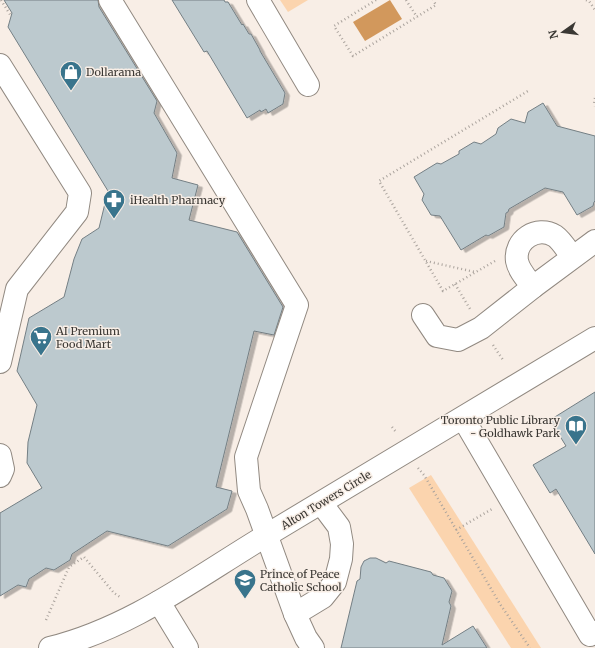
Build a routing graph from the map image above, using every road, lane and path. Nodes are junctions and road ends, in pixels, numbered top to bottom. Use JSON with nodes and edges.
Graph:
{"nodes":[{"id":1,"x":1,"y":0,"type":"edge"},
{"id":2,"x":110,"y":0,"type":"edge"},
{"id":3,"x":258,"y":0,"type":"edge"},
{"id":4,"x":376,"y":0,"type":"edge"},
{"id":5,"x":406,"y":0,"type":"edge"},
{"id":6,"x":433,"y":0,"type":"edge"},
{"id":7,"x":586,"y":0,"type":"edge"},
{"id":8,"x":595,"y":10,"type":"edge"},
{"id":9,"x":11,"y":16,"type":"dead end"},
{"id":10,"x":417,"y":17,"type":"junction"},
{"id":11,"x":0,"y":65,"type":"edge"},
{"id":12,"x":308,"y":85,"type":"dead end"},
{"id":13,"x":528,"y":91,"type":"dead end"},
{"id":14,"x":595,"y":98,"type":"edge"},
{"id":15,"x":595,"y":106,"type":"edge"},
{"id":16,"x":595,"y":241,"type":"edge"},
{"id":17,"x":572,"y":257,"type":"junction"},
{"id":18,"x":499,"y":258,"type":"dead end"},
{"id":19,"x":425,"y":261,"type":"junction"},
{"id":20,"x":476,"y":272,"type":"junction"},
{"id":21,"x":533,"y":287,"type":"junction"},
{"id":22,"x":422,"y":315,"type":"dead end"},
{"id":23,"x":595,"y":338,"type":"edge"},
{"id":24,"x":0,"y":362,"type":"edge"},
{"id":25,"x":463,"y":418,"type":"junction"},
{"id":26,"x":0,"y":455,"type":"edge"},
{"id":27,"x":417,"y":467,"type":"dead end"},
{"id":28,"x":0,"y":476,"type":"edge"},
{"id":29,"x":511,"y":498,"type":"junction"},
{"id":30,"x":321,"y":503,"type":"junction"},
{"id":31,"x":456,"y":530,"type":"junction"},
{"id":32,"x":266,"y":535,"type":"junction"},
{"id":33,"x":114,"y":593,"type":"dead end"},
{"id":34,"x":159,"y":602,"type":"junction"},
{"id":35,"x":295,"y":614,"type":"junction"},
{"id":36,"x":46,"y":620,"type":"dead end"},
{"id":37,"x":595,"y":632,"type":"edge"},
{"id":38,"x":50,"y":648,"type":"edge"},
{"id":39,"x":187,"y":648,"type":"edge"},
{"id":40,"x":312,"y":648,"type":"edge"},
{"id":41,"x":530,"y":648,"type":"edge"}],
"edges":[{"from":1,"to":9,"type":"path"},
{"from":2,"to":32,"type":"street"},
{"from":3,"to":12,"type":"street"},
{"from":4,"to":10,"type":"path"},
{"from":5,"to":10,"type":"path"},
{"from":6,"to":10,"type":"path"},
{"from":7,"to":8,"type":"path"},
{"from":11,"to":24,"type":"street"},
{"from":13,"to":19,"type":"path"},
{"from":14,"to":15,"type":"path"},
{"from":16,"to":17,"type":"street"},
{"from":17,"to":21,"type":"street"},
{"from":17,"to":21,"type":"street"},
{"from":18,"to":20,"type":"path"},
{"from":19,"to":20,"type":"path"},
{"from":19,"to":20,"type":"path"},
{"from":21,"to":22,"type":"street"},
{"from":23,"to":25,"type":"street","name":"Alton Towers Circle"},
{"from":25,"to":29,"type":"street"},
{"from":25,"to":30,"type":"street","name":"Alton Towers Circle"},
{"from":26,"to":28,"type":"street"},
{"from":27,"to":31,"type":"path"},
{"from":29,"to":31,"type":"path"},
{"from":29,"to":37,"type":"street"},
{"from":30,"to":32,"type":"street","name":"Alton Towers Circle"},
{"from":30,"to":35,"type":"street"},
{"from":31,"to":41,"type":"path"},
{"from":32,"to":34,"type":"street","name":"Alton Towers Circle"},
{"from":32,"to":35,"type":"street"},
{"from":33,"to":36,"type":"path"},
{"from":34,"to":38,"type":"street","name":"Alton Towers Circle"},
{"from":34,"to":39,"type":"street"},
{"from":35,"to":40,"type":"street"}]}
